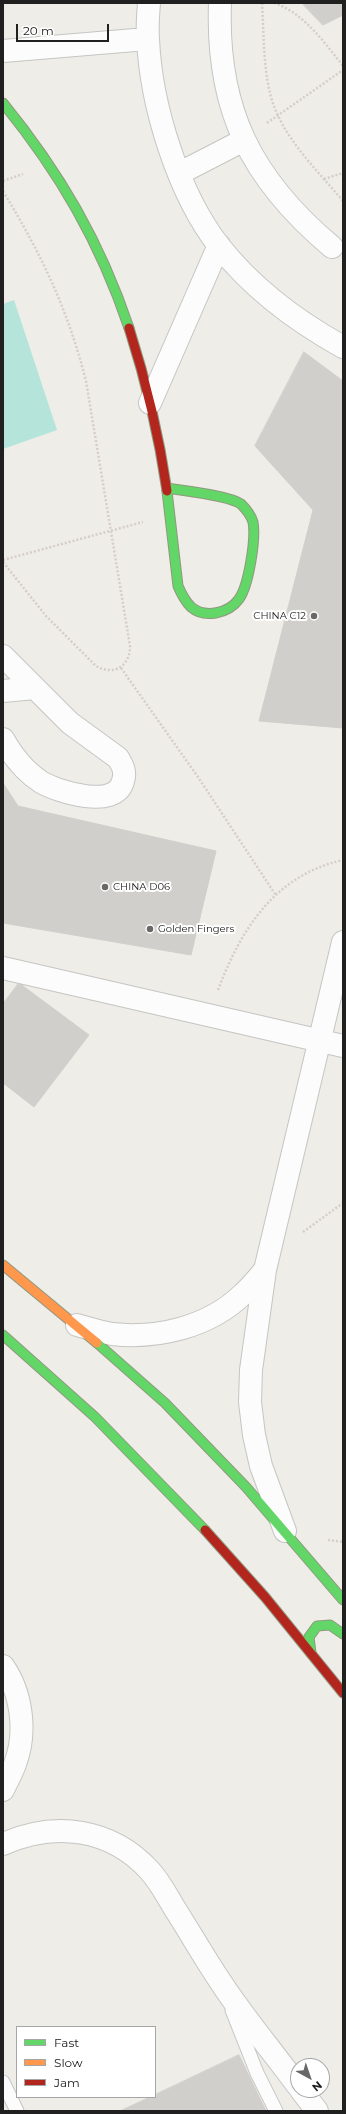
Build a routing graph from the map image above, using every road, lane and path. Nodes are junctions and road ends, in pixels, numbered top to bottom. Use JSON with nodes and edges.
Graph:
{"nodes":[{"id":1,"x":149,"y":3,"type":"edge"},
{"id":2,"x":220,"y":3,"type":"edge"},
{"id":3,"x":262,"y":3,"type":"edge"},
{"id":4,"x":274,"y":3,"type":"edge"},
{"id":5,"x":148,"y":39,"type":"junction"},
{"id":6,"x":3,"y":51,"type":"edge"},
{"id":7,"x":343,"y":66,"type":"edge"},
{"id":8,"x":343,"y":70,"type":"edge"},
{"id":9,"x":3,"y":103,"type":"edge"},
{"id":10,"x":278,"y":116,"type":"junction"},
{"id":11,"x":244,"y":140,"type":"junction"},
{"id":12,"x":180,"y":173,"type":"junction"},
{"id":13,"x":343,"y":173,"type":"edge"},
{"id":14,"x":324,"y":179,"type":"junction"},
{"id":15,"x":3,"y":190,"type":"edge"},
{"id":16,"x":343,"y":201,"type":"edge"},
{"id":17,"x":219,"y":245,"type":"junction"},
{"id":18,"x":332,"y":247,"type":"dead end"},
{"id":19,"x":343,"y":346,"type":"edge"},
{"id":20,"x":150,"y":403,"type":"junction"},
{"id":21,"x":167,"y":488,"type":"junction"},
{"id":22,"x":170,"y":516,"type":"junction"},
{"id":23,"x":110,"y":530,"type":"junction"},
{"id":24,"x":3,"y":561,"type":"edge"},
{"id":25,"x":3,"y":656,"type":"edge"},
{"id":26,"x":121,"y":668,"type":"junction"},
{"id":27,"x":35,"y":688,"type":"junction"},
{"id":28,"x":3,"y":692,"type":"edge"},
{"id":29,"x":3,"y":739,"type":"edge"},
{"id":30,"x":343,"y":860,"type":"edge"},
{"id":31,"x":275,"y":894,"type":"junction"},
{"id":32,"x":343,"y":942,"type":"edge"},
{"id":33,"x":3,"y":968,"type":"edge"},
{"id":34,"x":210,"y":1016,"type":"junction"},
{"id":35,"x":320,"y":1041,"type":"junction"},
{"id":36,"x":343,"y":1046,"type":"edge"},
{"id":37,"x":343,"y":1203,"type":"edge"},
{"id":38,"x":268,"y":1260,"type":"junction"},
{"id":39,"x":3,"y":1264,"type":"edge"},
{"id":40,"x":77,"y":1324,"type":"junction"},
{"id":41,"x":3,"y":1335,"type":"edge"},
{"id":42,"x":285,"y":1531,"type":"junction"},
{"id":43,"x":343,"y":1600,"type":"edge"},
{"id":44,"x":343,"y":1634,"type":"edge"},
{"id":45,"x":311,"y":1653,"type":"junction"},
{"id":46,"x":3,"y":1666,"type":"edge"},
{"id":47,"x":343,"y":1693,"type":"edge"},
{"id":48,"x":3,"y":1790,"type":"edge"},
{"id":49,"x":3,"y":1844,"type":"edge"},
{"id":50,"x":222,"y":1984,"type":"junction"},
{"id":51,"x":290,"y":2075,"type":"edge"},
{"id":52,"x":3,"y":2082,"type":"edge"},
{"id":53,"x":307,"y":2098,"type":"edge"},
{"id":54,"x":17,"y":2111,"type":"edge"},
{"id":55,"x":276,"y":2111,"type":"edge"},
{"id":56,"x":317,"y":2111,"type":"edge"}],
"edges":[{"from":1,"to":5,"type":"street"},
{"from":2,"to":11,"type":"street"},
{"from":3,"to":10,"type":"path"},
{"from":4,"to":7,"type":"path"},
{"from":5,"to":6,"type":"street"},
{"from":5,"to":12,"type":"street"},
{"from":8,"to":10,"type":"path"},
{"from":9,"to":20,"type":"street"},
{"from":10,"to":11,"type":"path"},
{"from":10,"to":14,"type":"path"},
{"from":11,"to":12,"type":"street"},
{"from":11,"to":18,"type":"street"},
{"from":12,"to":17,"type":"street"},
{"from":13,"to":14,"type":"path"},
{"from":14,"to":16,"type":"path"},
{"from":15,"to":23,"type":"path"},
{"from":17,"to":19,"type":"street"},
{"from":17,"to":20,"type":"street"},
{"from":20,"to":21,"type":"street"},
{"from":21,"to":22,"type":"street"},
{"from":21,"to":22,"type":"street"},
{"from":22,"to":23,"type":"path"},
{"from":23,"to":24,"type":"path"},
{"from":23,"to":26,"type":"path"},
{"from":24,"to":26,"type":"path"},
{"from":25,"to":27,"type":"street"},
{"from":26,"to":31,"type":"path"},
{"from":27,"to":28,"type":"street"},
{"from":27,"to":29,"type":"street"},
{"from":30,"to":31,"type":"path"},
{"from":31,"to":34,"type":"path"},
{"from":32,"to":35,"type":"street"},
{"from":33,"to":34,"type":"street"},
{"from":34,"to":35,"type":"street"},
{"from":35,"to":36,"type":"street"},
{"from":35,"to":38,"type":"street"},
{"from":37,"to":38,"type":"path"},
{"from":38,"to":40,"type":"street"},
{"from":38,"to":42,"type":"street"},
{"from":39,"to":40,"type":"street"},
{"from":40,"to":42,"type":"street"},
{"from":41,"to":45,"type":"street"},
{"from":42,"to":43,"type":"street"},
{"from":44,"to":45,"type":"street"},
{"from":45,"to":47,"type":"street"},
{"from":46,"to":48,"type":"street"},
{"from":49,"to":50,"type":"street"},
{"from":50,"to":51,"type":"street"},
{"from":50,"to":55,"type":"lane"},
{"from":52,"to":54,"type":"lane"},
{"from":53,"to":56,"type":"street"}]}
